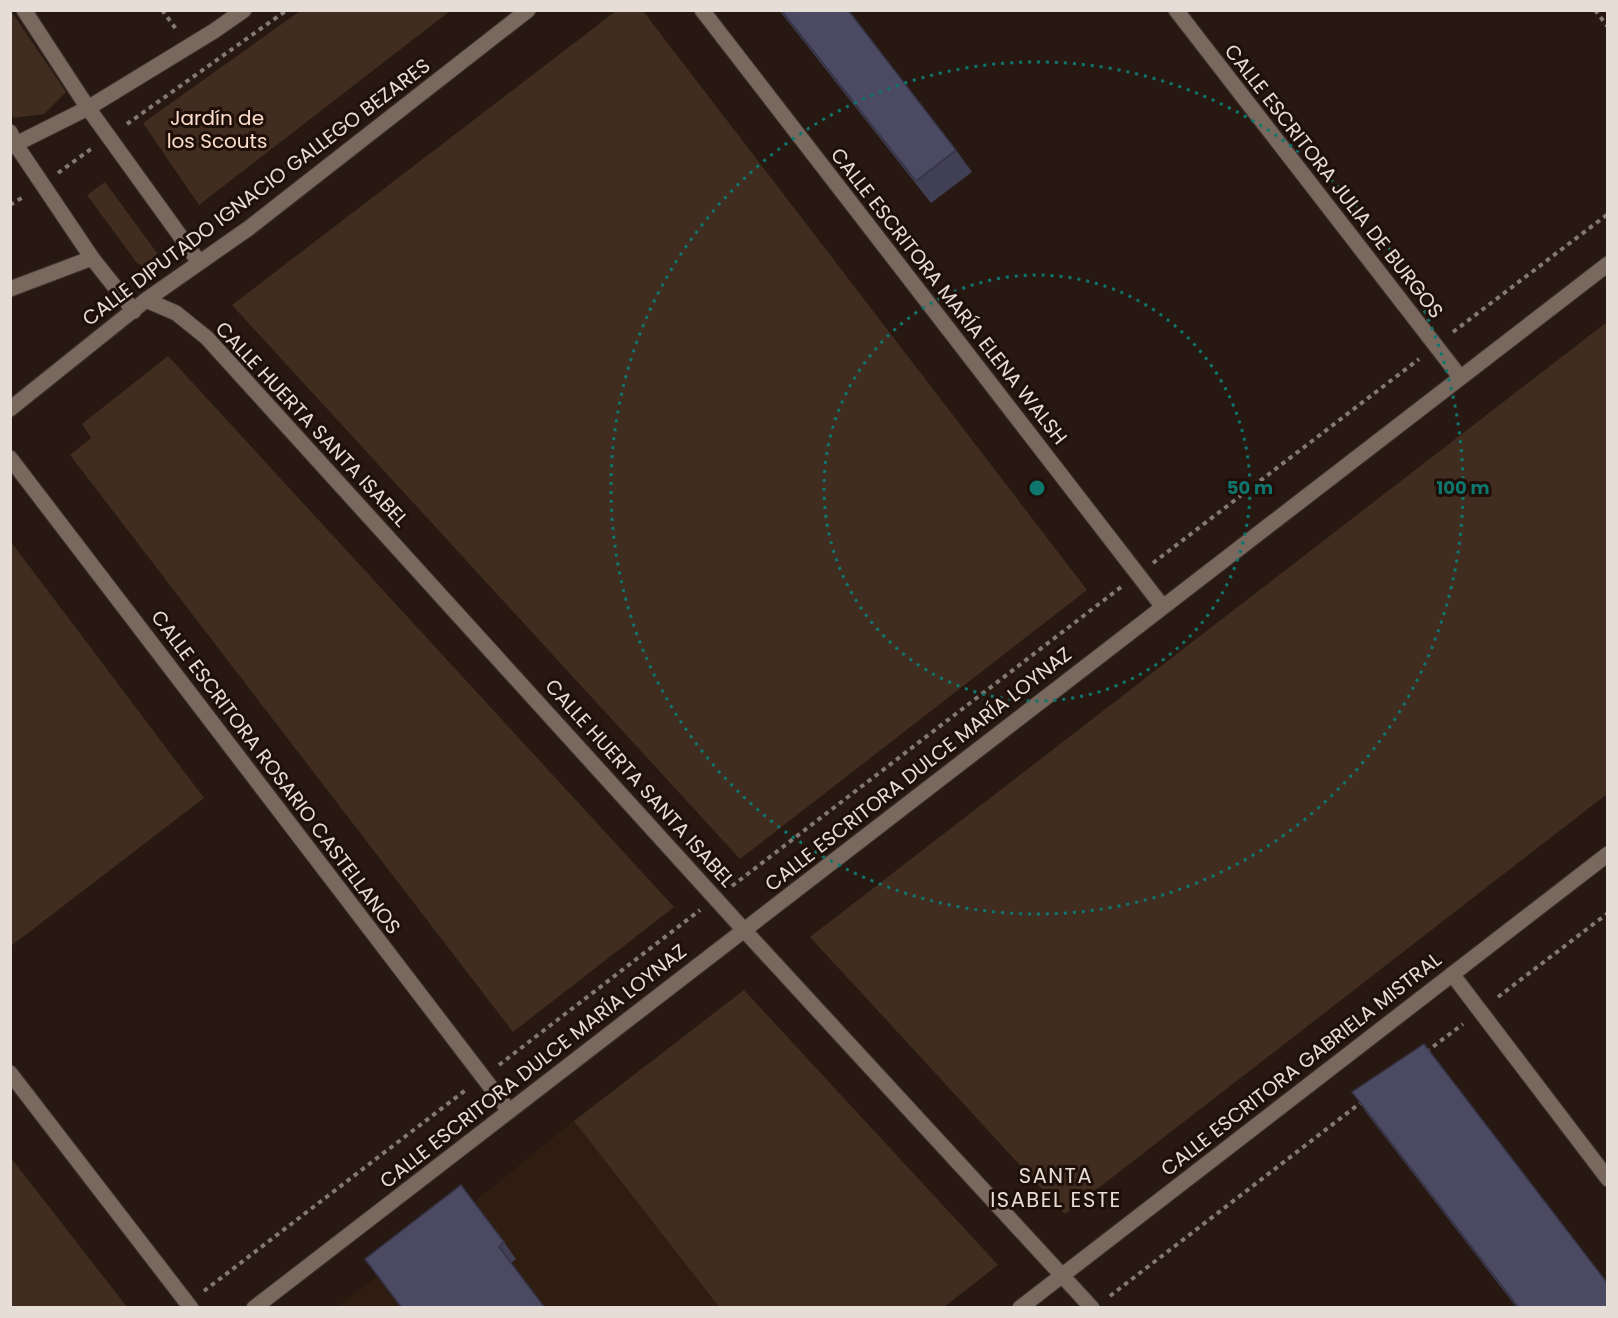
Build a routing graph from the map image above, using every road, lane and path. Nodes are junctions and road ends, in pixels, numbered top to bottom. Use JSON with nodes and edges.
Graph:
{"nodes":[{"id":1,"x":24,"y":10,"type":"edge"},
{"id":2,"x":244,"y":10,"type":"edge"},
{"id":3,"x":287,"y":10,"type":"edge"},
{"id":4,"x":528,"y":10,"type":"edge"},
{"id":5,"x":702,"y":10,"type":"edge"},
{"id":6,"x":1176,"y":10,"type":"edge"},
{"id":7,"x":1595,"y":10,"type":"edge"},
{"id":8,"x":1608,"y":27,"type":"edge"},
{"id":9,"x":88,"y":108,"type":"junction"},
{"id":10,"x":109,"y":137,"type":"junction"},
{"id":11,"x":12,"y":141,"type":"edge"},
{"id":12,"x":43,"y":183,"type":"junction"},
{"id":13,"x":10,"y":205,"type":"edge"},
{"id":14,"x":1608,"y":214,"type":"edge"},
{"id":15,"x":92,"y":258,"type":"junction"},
{"id":16,"x":199,"y":262,"type":"junction"},
{"id":17,"x":1608,"y":264,"type":"edge"},
{"id":18,"x":10,"y":289,"type":"edge"},
{"id":19,"x":140,"y":305,"type":"junction"},
{"id":20,"x":1436,"y":346,"type":"junction"},
{"id":21,"x":1460,"y":377,"type":"junction"},
{"id":22,"x":10,"y":409,"type":"edge"},
{"id":23,"x":10,"y":458,"type":"edge"},
{"id":24,"x":1137,"y":575,"type":"junction"},
{"id":25,"x":1162,"y":608,"type":"junction"},
{"id":26,"x":1608,"y":854,"type":"edge"},
{"id":27,"x":716,"y":898,"type":"junction"},
{"id":28,"x":1608,"y":913,"type":"edge"},
{"id":29,"x":744,"y":930,"type":"junction"},
{"id":30,"x":1452,"y":974,"type":"junction"},
{"id":31,"x":1480,"y":1011,"type":"junction"},
{"id":32,"x":1424,"y":1054,"type":"edge"},
{"id":33,"x":10,"y":1073,"type":"edge"},
{"id":34,"x":483,"y":1077,"type":"junction"},
{"id":35,"x":1368,"y":1098,"type":"edge"},
{"id":36,"x":509,"y":1111,"type":"junction"},
{"id":37,"x":1608,"y":1179,"type":"edge"},
{"id":38,"x":1062,"y":1275,"type":"junction"},
{"id":39,"x":1099,"y":1304,"type":"edge"},
{"id":40,"x":190,"y":1306,"type":"edge"},
{"id":41,"x":254,"y":1308,"type":"edge"},
{"id":42,"x":1020,"y":1308,"type":"edge"}],
"edges":[{"from":1,"to":9,"type":"street"},
{"from":2,"to":9,"type":"street"},
{"from":3,"to":10,"type":"path"},
{"from":4,"to":16,"type":"street","name":"CALLE DIPUTADO IGNACIO GALLEGO BEZARES"},
{"from":5,"to":24,"type":"street","name":"CALLE ESCRITORA MARÍA ELENA WALSH"},
{"from":6,"to":20,"type":"street","name":"CALLE ESCRITORA JULIA DE BURGOS"},
{"from":7,"to":8,"type":"path"},
{"from":9,"to":10,"type":"street"},
{"from":9,"to":11,"type":"street"},
{"from":10,"to":12,"type":"path"},
{"from":10,"to":16,"type":"street"},
{"from":11,"to":12,"type":"street","name":"CALLE HUERTA SANTA ISABEL"},
{"from":12,"to":13,"type":"path"},
{"from":12,"to":15,"type":"street","name":"CALLE HUERTA SANTA ISABEL"},
{"from":14,"to":20,"type":"path"},
{"from":15,"to":18,"type":"street"},
{"from":15,"to":19,"type":"street","name":"CALLE HUERTA SANTA ISABEL"},
{"from":16,"to":19,"type":"street","name":"CALLE DIPUTADO IGNACIO GALLEGO BEZARES"},
{"from":17,"to":21,"type":"street","name":"CALLE ESCRITORA DULCE MARÍA LOYNAZ"},
{"from":19,"to":22,"type":"street","name":"CALLE DIPUTADO IGNACIO GALLEGO BEZARES"},
{"from":19,"to":27,"type":"street","name":"CALLE HUERTA SANTA ISABEL"},
{"from":20,"to":21,"type":"street","name":"CALLE ESCRITORA JULIA DE BURGOS"},
{"from":20,"to":24,"type":"path"},
{"from":21,"to":25,"type":"street","name":"CALLE ESCRITORA DULCE MARÍA LOYNAZ"},
{"from":23,"to":34,"type":"street","name":"CALLE ESCRITORA ROSARIO CASTELLANOS"},
{"from":24,"to":25,"type":"street","name":"CALLE ESCRITORA MARÍA ELENA WALSH"},
{"from":24,"to":27,"type":"path"},
{"from":25,"to":29,"type":"street","name":"CALLE ESCRITORA DULCE MARÍA LOYNAZ"},
{"from":26,"to":30,"type":"street","name":"CALLE ESCRITORA GABRIELA MISTRAL"},
{"from":27,"to":29,"type":"street","name":"CALLE HUERTA SANTA ISABEL"},
{"from":27,"to":34,"type":"path"},
{"from":28,"to":31,"type":"path"},
{"from":29,"to":36,"type":"street","name":"CALLE ESCRITORA DULCE MARÍA LOYNAZ"},
{"from":29,"to":38,"type":"street","name":"CALLE HUERTA SANTA ISABEL"},
{"from":30,"to":31,"type":"street"},
{"from":30,"to":38,"type":"street","name":"CALLE ESCRITORA GABRIELA MISTRAL"},
{"from":31,"to":32,"type":"path"},
{"from":31,"to":37,"type":"street"},
{"from":33,"to":40,"type":"street"},
{"from":34,"to":36,"type":"street","name":"CALLE ESCRITORA ROSARIO CASTELLANOS"},
{"from":34,"to":40,"type":"path"},
{"from":35,"to":39,"type":"path"},
{"from":36,"to":41,"type":"street","name":"CALLE ESCRITORA DULCE MARÍA LOYNAZ"},
{"from":38,"to":39,"type":"street","name":"CALLE HUERTA SANTA ISABEL"},
{"from":38,"to":42,"type":"street","name":"CALLE ESCRITORA GABRIELA MISTRAL"}]}
